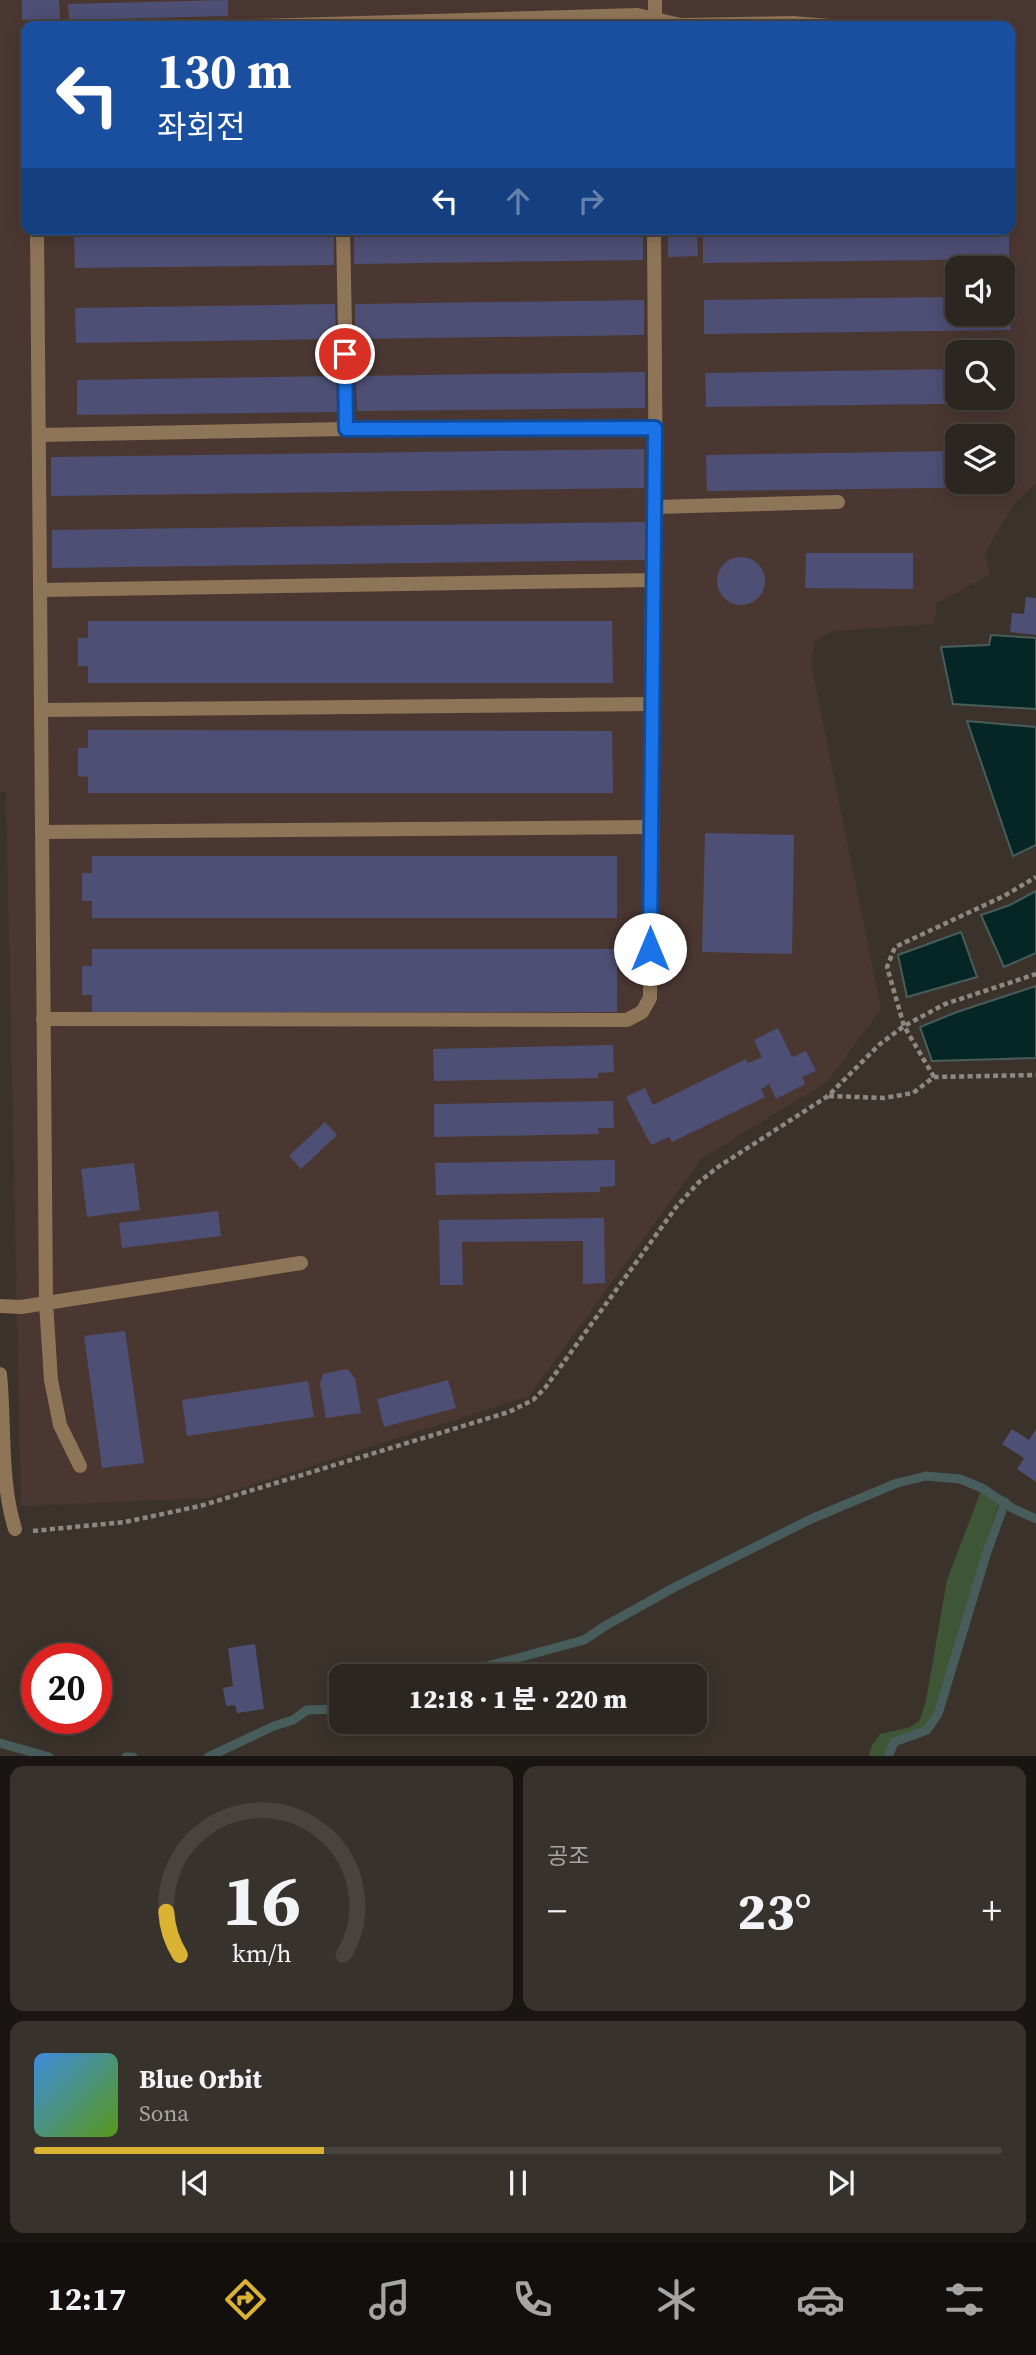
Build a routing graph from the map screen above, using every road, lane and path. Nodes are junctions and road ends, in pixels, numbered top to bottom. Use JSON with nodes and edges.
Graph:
{"nodes":[{"id":1,"x":655,"y":0,"type":"edge"},
{"id":2,"x":428,"y":21,"type":"edge"},
{"id":3,"x":650,"y":21,"type":"edge"},
{"id":4,"x":655,"y":21,"type":"edge"},
{"id":5,"x":37,"y":235,"type":"edge"},
{"id":6,"x":343,"y":235,"type":"edge"},
{"id":7,"x":654,"y":235,"type":"edge"},
{"id":8,"x":655,"y":428,"type":"junction"},
{"id":9,"x":346,"y":429,"type":"junction"},
{"id":10,"x":39,"y":435,"type":"junction"},
{"id":11,"x":838,"y":502,"type":"dead end"},
{"id":12,"x":655,"y":507,"type":"junction"},
{"id":13,"x":653,"y":580,"type":"junction"},
{"id":14,"x":40,"y":590,"type":"junction"},
{"id":15,"x":652,"y":704,"type":"junction"},
{"id":16,"x":41,"y":710,"type":"junction"},
{"id":17,"x":651,"y":827,"type":"junction"},
{"id":18,"x":42,"y":832,"type":"junction"},
{"id":19,"x":1036,"y":877,"type":"edge"},
{"id":20,"x":1036,"y":974,"type":"edge"},
{"id":21,"x":43,"y":1019,"type":"junction"},
{"id":22,"x":904,"y":1026,"type":"junction"},
{"id":23,"x":1036,"y":1075,"type":"edge"},
{"id":24,"x":934,"y":1077,"type":"junction"},
{"id":25,"x":828,"y":1096,"type":"junction"},
{"id":26,"x":301,"y":1264,"type":"dead end"},
{"id":27,"x":46,"y":1303,"type":"junction"},
{"id":28,"x":0,"y":1307,"type":"edge"},
{"id":29,"x":0,"y":1374,"type":"edge"},
{"id":30,"x":80,"y":1466,"type":"dead end"},
{"id":31,"x":15,"y":1529,"type":"joint"}],
"edges":[{"from":1,"to":4,"type":"street"},
{"from":2,"to":3,"type":"street"},
{"from":5,"to":10,"type":"street"},
{"from":6,"to":9,"type":"street"},
{"from":7,"to":8,"type":"street"},
{"from":8,"to":9,"type":"street"},
{"from":8,"to":12,"type":"street"},
{"from":9,"to":10,"type":"street"},
{"from":10,"to":14,"type":"street"},
{"from":11,"to":12,"type":"street"},
{"from":12,"to":13,"type":"street"},
{"from":13,"to":14,"type":"street"},
{"from":13,"to":15,"type":"street"},
{"from":14,"to":16,"type":"street"},
{"from":15,"to":16,"type":"street"},
{"from":15,"to":17,"type":"street"},
{"from":16,"to":18,"type":"street"},
{"from":17,"to":18,"type":"street"},
{"from":17,"to":21,"type":"street"},
{"from":18,"to":21,"type":"street"},
{"from":19,"to":22,"type":"path"},
{"from":20,"to":22,"type":"path"},
{"from":21,"to":27,"type":"street"},
{"from":22,"to":24,"type":"path"},
{"from":22,"to":25,"type":"path"},
{"from":23,"to":24,"type":"path"},
{"from":24,"to":25,"type":"path"},
{"from":25,"to":31,"type":"path"},
{"from":26,"to":27,"type":"street"},
{"from":27,"to":28,"type":"street"},
{"from":27,"to":30,"type":"street"},
{"from":29,"to":31,"type":"street"}]}
